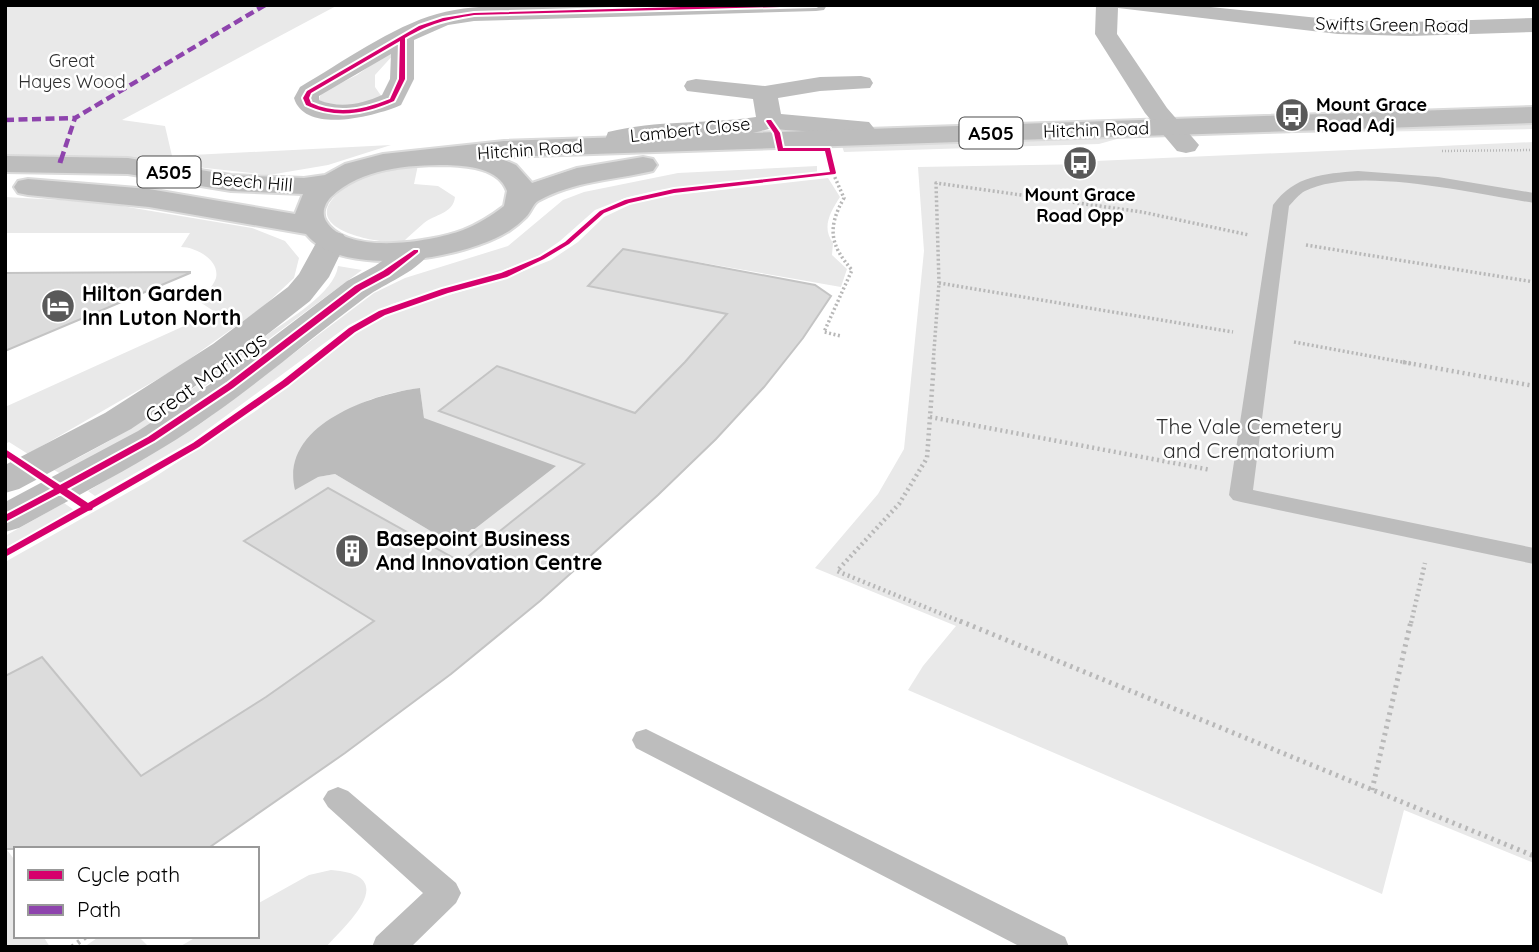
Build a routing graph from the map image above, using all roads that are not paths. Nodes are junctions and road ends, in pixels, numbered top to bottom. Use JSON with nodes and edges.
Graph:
{"nodes":[{"id":1,"x":816,"y":5,"type":"edge"},
{"id":2,"x":1107,"y":5,"type":"edge"},
{"id":3,"x":1126,"y":5,"type":"edge"},
{"id":4,"x":1534,"y":25,"type":"edge"},
{"id":5,"x":403,"y":39,"type":"dead end"},
{"id":6,"x":861,"y":83,"type":"dead end"},
{"id":7,"x":696,"y":86,"type":"dead end"},
{"id":8,"x":765,"y":93,"type":"junction"},
{"id":9,"x":1534,"y":115,"type":"edge"},
{"id":10,"x":769,"y":121,"type":"junction"},
{"id":11,"x":1534,"y":133,"type":"edge"},
{"id":12,"x":868,"y":137,"type":"junction"},
{"id":13,"x":1179,"y":137,"type":"junction"},
{"id":14,"x":615,"y":145,"type":"junction"},
{"id":15,"x":449,"y":157,"type":"junction"},
{"id":16,"x":5,"y":164,"type":"edge"},
{"id":17,"x":332,"y":182,"type":"junction"},
{"id":18,"x":5,"y":187,"type":"edge"},
{"id":19,"x":522,"y":197,"type":"junction"},
{"id":20,"x":1534,"y":198,"type":"edge"},
{"id":21,"x":323,"y":233,"type":"junction"},
{"id":22,"x":416,"y":251,"type":"junction"},
{"id":23,"x":5,"y":481,"type":"edge"},
{"id":24,"x":5,"y":519,"type":"edge"},
{"id":25,"x":1534,"y":556,"type":"edge"},
{"id":26,"x":646,"y":740,"type":"dead end"},
{"id":27,"x":338,"y":799,"type":"dead end"},
{"id":28,"x":388,"y":947,"type":"edge"},
{"id":29,"x":1053,"y":947,"type":"edge"}],
"edges":[{"from":1,"to":5,"type":"main road"},
{"from":2,"to":13,"type":"main road"},
{"from":3,"to":4,"type":"main road","name":"Swifts Green Road"},
{"from":6,"to":8,"type":"main road"},
{"from":7,"to":8,"type":"main road","name":"Lambert Close"},
{"from":8,"to":10,"type":"main road","name":"Lambert Close"},
{"from":9,"to":13,"type":"main road","name":"Hitchin Road","number":"A505"},
{"from":10,"to":12,"type":"main road","name":"Lambert Close"},
{"from":10,"to":14,"type":"main road","name":"Lambert Close"},
{"from":11,"to":13,"type":"main road","name":"Hitchin Road","number":"A505"},
{"from":12,"to":13,"type":"main road","name":"Hitchin Road","number":"A505"},
{"from":12,"to":14,"type":"main road","name":"Hitchin Road","number":"A505"},
{"from":13,"to":19,"type":"main road","name":"Hitchin Road","number":"A505"},
{"from":14,"to":15,"type":"main road","name":"Hitchin Road","number":"A505"},
{"from":15,"to":17,"type":"main road","number":"A505"},
{"from":15,"to":19,"type":"main road","number":"A505"},
{"from":16,"to":17,"type":"main road","name":"Beech Hill","number":"A505"},
{"from":17,"to":21,"type":"main road","number":"A505"},
{"from":18,"to":21,"type":"main road","name":"Beech Hill","number":"A505"},
{"from":19,"to":22,"type":"main road","number":"A505"},
{"from":20,"to":25,"type":"lane"},
{"from":21,"to":22,"type":"main road","number":"A505"},
{"from":21,"to":23,"type":"main road","name":"Great Marlings"},
{"from":22,"to":24,"type":"main road","name":"Great Marlings"},
{"from":26,"to":29,"type":"lane"},
{"from":27,"to":28,"type":"lane"}]}
